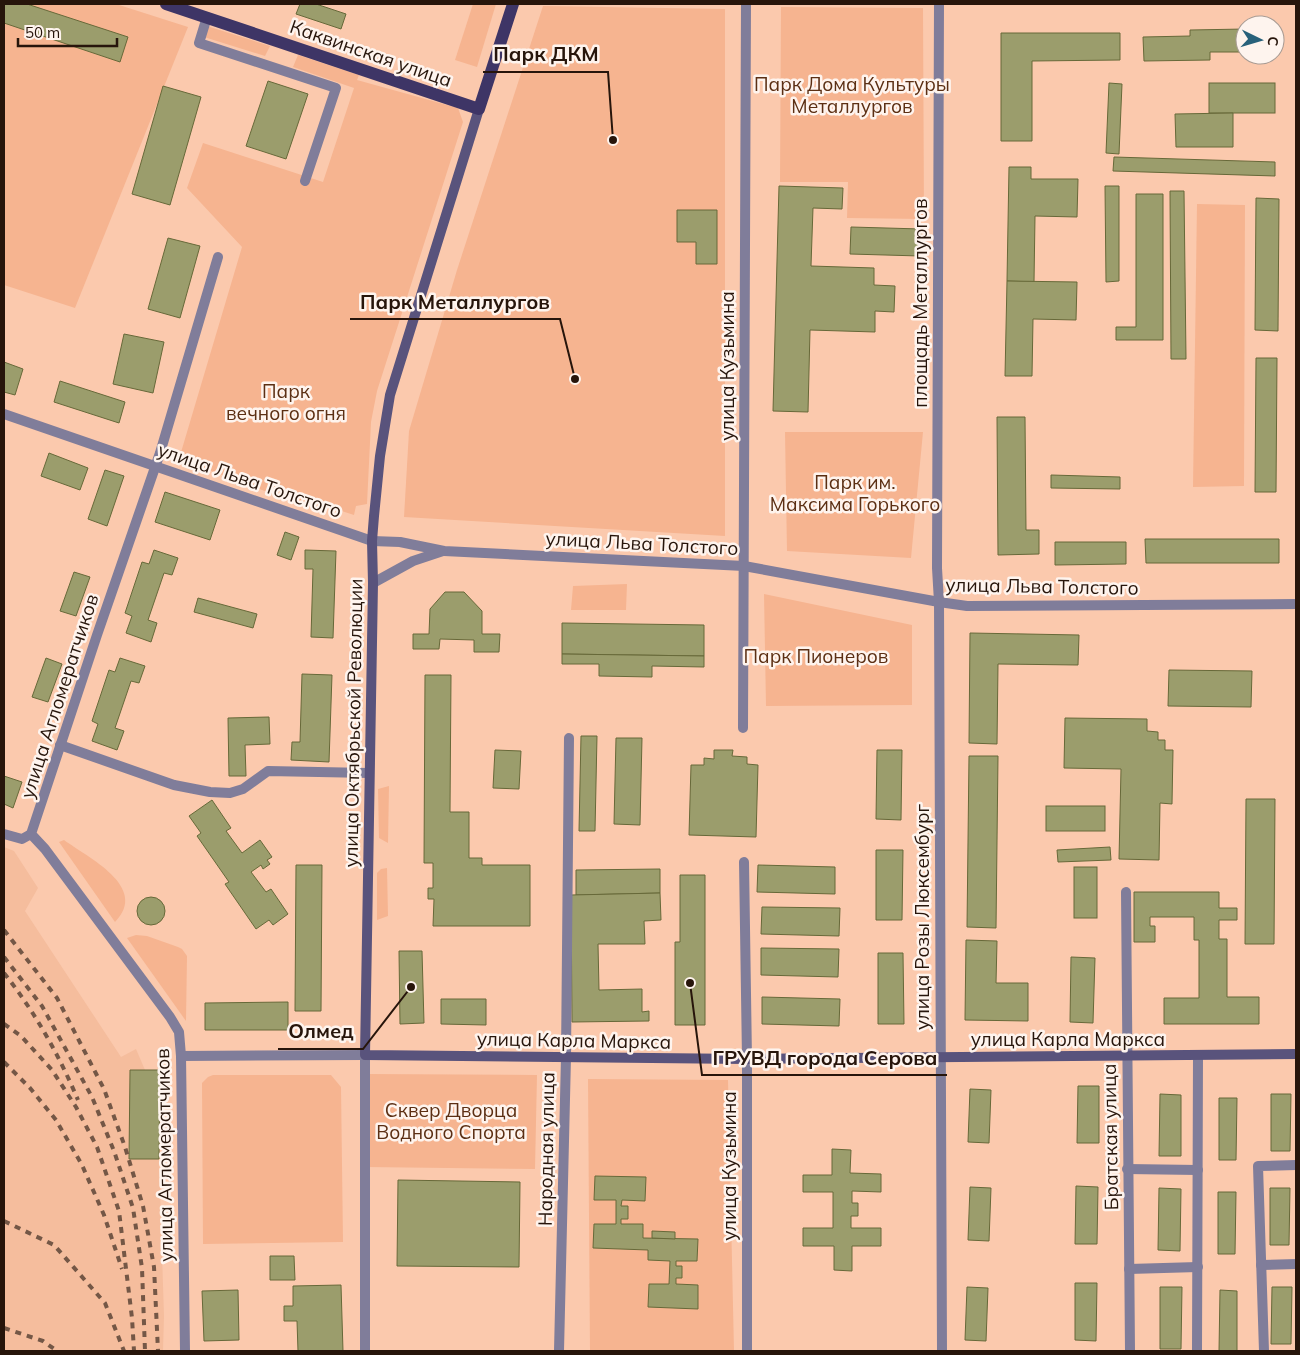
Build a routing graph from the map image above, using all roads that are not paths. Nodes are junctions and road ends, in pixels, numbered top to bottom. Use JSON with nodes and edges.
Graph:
{"nodes":[{"id":1,"x":166,"y":4,"type":"edge"},
{"id":2,"x":513,"y":4,"type":"edge"},
{"id":3,"x":746,"y":4,"type":"edge"},
{"id":4,"x":939,"y":4,"type":"edge"},
{"id":5,"x":207,"y":17,"type":"junction"},
{"id":6,"x":479,"y":109,"type":"junction"},
{"id":7,"x":305,"y":180,"type":"dead end"},
{"id":8,"x":218,"y":258,"type":"dead end"},
{"id":9,"x":4,"y":414,"type":"edge"},
{"id":10,"x":156,"y":466,"type":"junction"},
{"id":11,"x":372,"y":541,"type":"junction"},
{"id":12,"x":444,"y":551,"type":"junction"},
{"id":13,"x":744,"y":566,"type":"junction"},
{"id":14,"x":373,"y":583,"type":"junction"},
{"id":15,"x":939,"y":602,"type":"junction"},
{"id":16,"x":1296,"y":604,"type":"edge"},
{"id":17,"x":743,"y":728,"type":"dead end"},
{"id":18,"x":568,"y":738,"type":"dead end"},
{"id":19,"x":60,"y":745,"type":"junction"},
{"id":20,"x":369,"y":773,"type":"junction"},
{"id":21,"x":4,"y":834,"type":"edge"},
{"id":22,"x":32,"y":834,"type":"junction"},
{"id":23,"x":744,"y":862,"type":"dead end"},
{"id":24,"x":1126,"y":892,"type":"dead end"},
{"id":25,"x":1296,"y":1054,"type":"edge"},
{"id":26,"x":365,"y":1055,"type":"junction"},
{"id":27,"x":1198,"y":1055,"type":"junction"},
{"id":28,"x":181,"y":1056,"type":"junction"},
{"id":29,"x":1126,"y":1056,"type":"junction"},
{"id":30,"x":566,"y":1057,"type":"junction"},
{"id":31,"x":940,"y":1057,"type":"junction"},
{"id":32,"x":746,"y":1059,"type":"junction"},
{"id":33,"x":1296,"y":1165,"type":"edge"},
{"id":34,"x":1128,"y":1170,"type":"junction"},
{"id":35,"x":1198,"y":1170,"type":"junction"},
{"id":36,"x":1296,"y":1264,"type":"edge"},
{"id":37,"x":1261,"y":1265,"type":"junction"},
{"id":38,"x":1198,"y":1267,"type":"junction"},
{"id":39,"x":1129,"y":1269,"type":"junction"},
{"id":40,"x":184,"y":1351,"type":"edge"},
{"id":41,"x":365,"y":1351,"type":"edge"},
{"id":42,"x":559,"y":1351,"type":"edge"},
{"id":43,"x":747,"y":1351,"type":"edge"},
{"id":44,"x":942,"y":1351,"type":"edge"},
{"id":45,"x":1130,"y":1351,"type":"edge"},
{"id":46,"x":1197,"y":1351,"type":"edge"},
{"id":47,"x":1264,"y":1351,"type":"edge"}],
"edges":[{"from":1,"to":5,"type":"main road","name":"Каквинская улица"},
{"from":2,"to":6,"type":"main road"},
{"from":3,"to":13,"type":"street","name":"улица Кузьмина"},
{"from":4,"to":15,"type":"street","name":"площадь Металлургов"},
{"from":5,"to":6,"type":"main road","name":"Каквинская улица"},
{"from":5,"to":7,"type":"street"},
{"from":6,"to":11,"type":"main road","name":"улица Октябрьской Революции"},
{"from":8,"to":10,"type":"street","name":"улица Агломератчиков"},
{"from":9,"to":10,"type":"street","name":"улица Льва Толстого"},
{"from":10,"to":11,"type":"street","name":"улица Льва Толстого"},
{"from":10,"to":19,"type":"street","name":"улица Агломератчиков"},
{"from":11,"to":12,"type":"street","name":"улица Льва Толстого"},
{"from":11,"to":14,"type":"main road","name":"улица Октябрьской Революции"},
{"from":12,"to":13,"type":"street","name":"улица Льва Толстого"},
{"from":12,"to":14,"type":"street"},
{"from":13,"to":15,"type":"street","name":"улица Льва Толстого"},
{"from":13,"to":17,"type":"street","name":"улица Кузьмина"},
{"from":14,"to":20,"type":"main road","name":"улица Октябрьской Революции"},
{"from":15,"to":16,"type":"street","name":"улица Льва Толстого"},
{"from":15,"to":31,"type":"street","name":"улица Розы Люксембург"},
{"from":18,"to":30,"type":"street","name":"Народная улица"},
{"from":19,"to":20,"type":"street"},
{"from":19,"to":22,"type":"street","name":"улица Агломератчиков"},
{"from":20,"to":26,"type":"main road","name":"улица Октябрьской Революции"},
{"from":21,"to":22,"type":"street"},
{"from":22,"to":28,"type":"street","name":"улица Агломератчиков"},
{"from":23,"to":32,"type":"street","name":"улица Кузьмина"},
{"from":24,"to":29,"type":"street","name":"Братская улица"},
{"from":25,"to":27,"type":"main road","name":"улица Карла Маркса"},
{"from":26,"to":28,"type":"street","name":"улица Карла Маркса"},
{"from":26,"to":30,"type":"main road","name":"улица Карла Маркса"},
{"from":26,"to":41,"type":"street","name":"улица Октябрьской Революции"},
{"from":27,"to":29,"type":"main road","name":"улица Карла Маркса"},
{"from":27,"to":35,"type":"street"},
{"from":28,"to":40,"type":"street","name":"улица Агломератчиков"},
{"from":29,"to":31,"type":"main road","name":"улица Карла Маркса"},
{"from":29,"to":34,"type":"street","name":"Братская улица"},
{"from":30,"to":32,"type":"main road","name":"улица Карла Маркса"},
{"from":30,"to":42,"type":"street","name":"Народная улица"},
{"from":31,"to":32,"type":"main road","name":"улица Карла Маркса"},
{"from":31,"to":44,"type":"street","name":"улица Розы Люксембург"},
{"from":32,"to":43,"type":"street","name":"улица Кузьмина"},
{"from":33,"to":37,"type":"street"},
{"from":34,"to":35,"type":"street"},
{"from":34,"to":39,"type":"street","name":"Братская улица"},
{"from":35,"to":38,"type":"street"},
{"from":36,"to":37,"type":"street"},
{"from":37,"to":47,"type":"street"},
{"from":38,"to":39,"type":"street"},
{"from":38,"to":46,"type":"street"},
{"from":39,"to":45,"type":"street","name":"Братская улица"}]}
